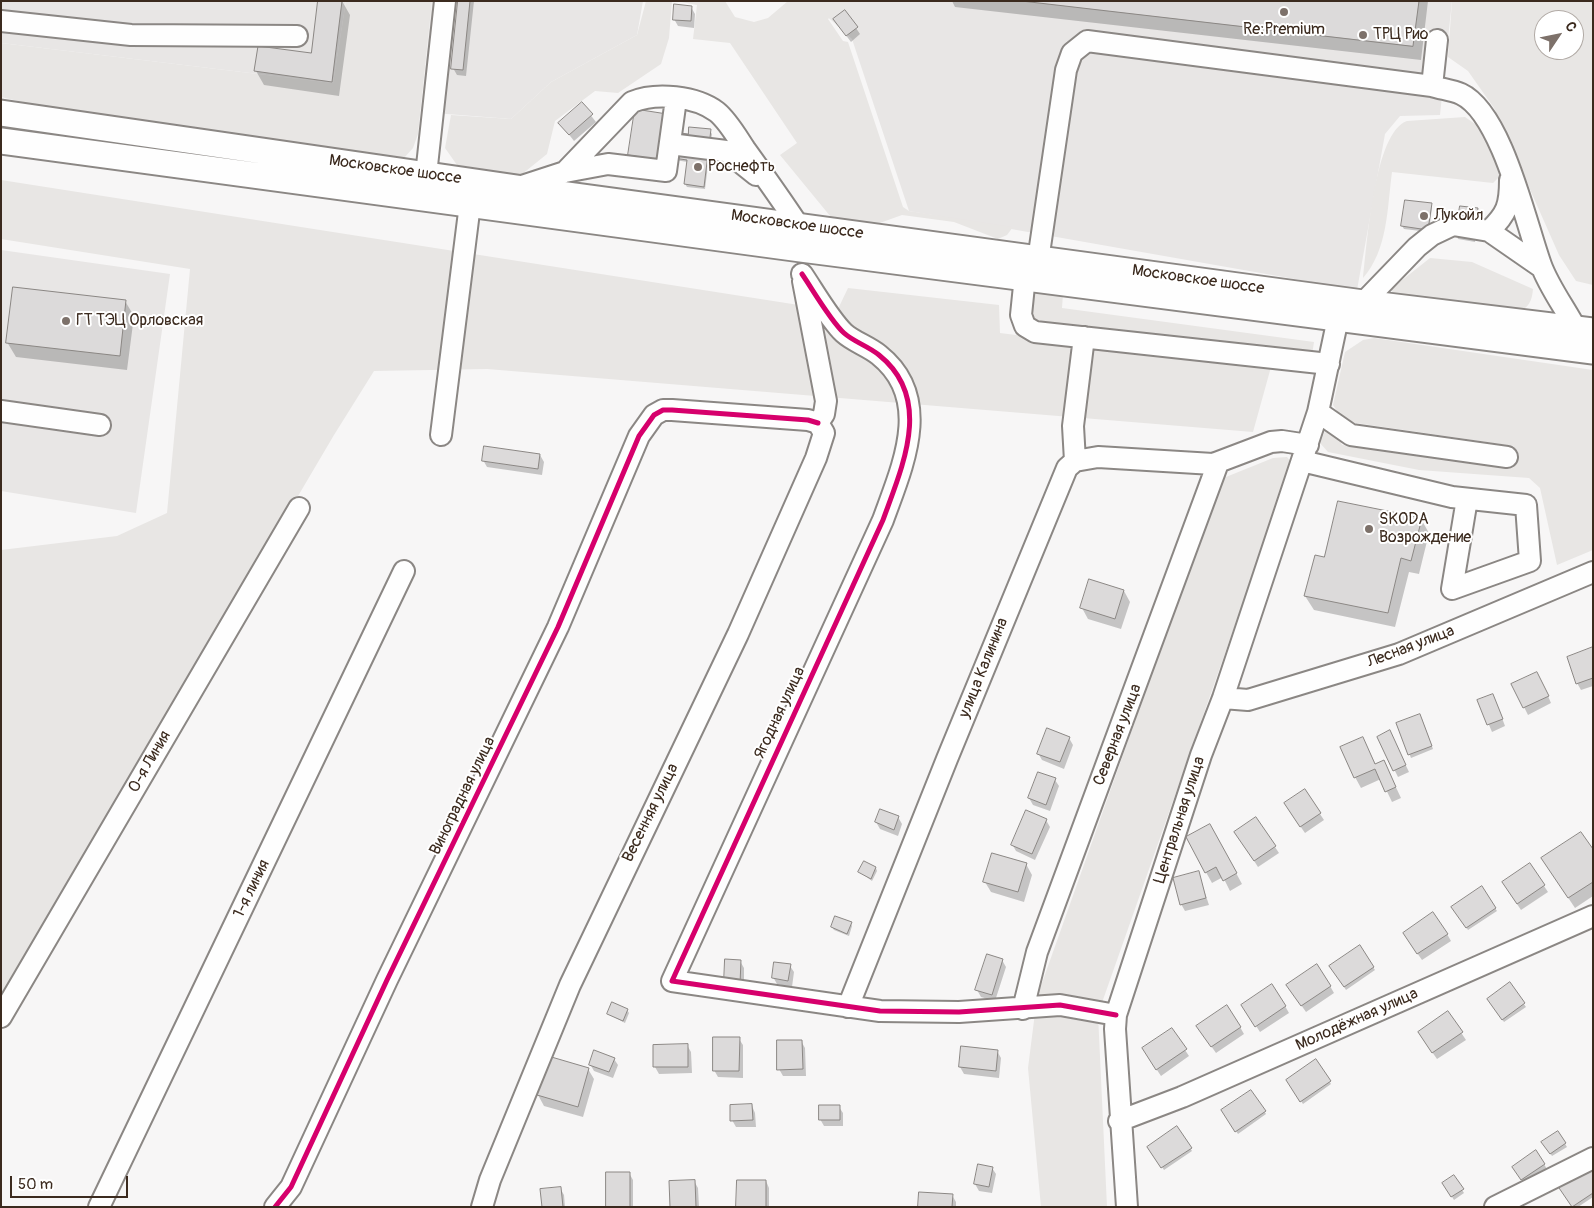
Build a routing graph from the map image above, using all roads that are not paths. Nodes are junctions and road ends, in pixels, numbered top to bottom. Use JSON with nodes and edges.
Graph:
{"nodes":[{"id":1,"x":445,"y":1,"type":"edge"},
{"id":2,"x":1,"y":21,"type":"edge"},
{"id":3,"x":297,"y":36,"type":"dead end"},
{"id":4,"x":1437,"y":40,"type":"dead end"},
{"id":5,"x":1432,"y":86,"type":"junction"},
{"id":6,"x":676,"y":99,"type":"junction"},
{"id":7,"x":1,"y":113,"type":"edge"},
{"id":8,"x":1,"y":142,"type":"edge"},
{"id":9,"x":670,"y":144,"type":"junction"},
{"id":10,"x":1509,"y":168,"type":"junction"},
{"id":11,"x":565,"y":172,"type":"junction"},
{"id":12,"x":426,"y":175,"type":"junction"},
{"id":13,"x":517,"y":188,"type":"junction"},
{"id":14,"x":774,"y":189,"type":"junction"},
{"id":15,"x":470,"y":204,"type":"junction"},
{"id":16,"x":798,"y":225,"type":"junction"},
{"id":17,"x":1489,"y":231,"type":"junction"},
{"id":18,"x":801,"y":249,"type":"junction"},
{"id":19,"x":1541,"y":267,"type":"junction"},
{"id":20,"x":1033,"y":270,"type":"junction"},
{"id":21,"x":802,"y":274,"type":"junction"},
{"id":22,"x":1348,"y":307,"type":"junction"},
{"id":23,"x":1584,"y":330,"type":"edge"},
{"id":24,"x":1084,"y":337,"type":"junction"},
{"id":25,"x":1593,"y":351,"type":"edge"},
{"id":26,"x":1329,"y":364,"type":"junction"},
{"id":27,"x":1,"y":411,"type":"edge"},
{"id":28,"x":1318,"y":412,"type":"junction"},
{"id":29,"x":818,"y":423,"type":"junction"},
{"id":30,"x":100,"y":425,"type":"dead end"},
{"id":31,"x":440,"y":435,"type":"dead end"},
{"id":32,"x":1305,"y":453,"type":"junction"},
{"id":33,"x":1507,"y":457,"type":"dead end"},
{"id":34,"x":1075,"y":461,"type":"junction"},
{"id":35,"x":1215,"y":464,"type":"junction"},
{"id":36,"x":1467,"y":499,"type":"junction"},
{"id":37,"x":299,"y":508,"type":"dead end"},
{"id":38,"x":404,"y":571,"type":"dead end"},
{"id":39,"x":1593,"y":572,"type":"edge"},
{"id":40,"x":1223,"y":698,"type":"junction"},
{"id":41,"x":1593,"y":916,"type":"edge"},
{"id":42,"x":848,"y":1007,"type":"junction"},
{"id":43,"x":1023,"y":1009,"type":"junction"},
{"id":44,"x":1116,"y":1015,"type":"junction"},
{"id":45,"x":1,"y":1016,"type":"edge"},
{"id":46,"x":1120,"y":1120,"type":"junction"},
{"id":47,"x":1593,"y":1158,"type":"edge"},
{"id":48,"x":99,"y":1207,"type":"edge"},
{"id":49,"x":275,"y":1207,"type":"edge"},
{"id":50,"x":482,"y":1207,"type":"edge"},
{"id":51,"x":1127,"y":1207,"type":"edge"},
{"id":52,"x":1496,"y":1207,"type":"edge"}],
"edges":[{"from":1,"to":12,"type":"street"},
{"from":2,"to":3,"type":"street"},
{"from":4,"to":5,"type":"street"},
{"from":5,"to":10,"type":"street"},
{"from":5,"to":20,"type":"street"},
{"from":6,"to":9,"type":"street"},
{"from":6,"to":11,"type":"street"},
{"from":6,"to":14,"type":"street"},
{"from":7,"to":12,"type":"main road","name":"Московское шоссе"},
{"from":8,"to":15,"type":"main road","name":"Московское шоссе"},
{"from":9,"to":11,"type":"street"},
{"from":9,"to":14,"type":"street"},
{"from":10,"to":17,"type":"street"},
{"from":10,"to":19,"type":"street"},
{"from":11,"to":13,"type":"street"},
{"from":12,"to":13,"type":"main road","name":"Московское шоссе"},
{"from":13,"to":16,"type":"main road","name":"Московское шоссе"},
{"from":14,"to":16,"type":"street"},
{"from":15,"to":18,"type":"main road","name":"Московское шоссе"},
{"from":15,"to":31,"type":"street"},
{"from":16,"to":20,"type":"main road","name":"Московское шоссе"},
{"from":17,"to":19,"type":"street"},
{"from":17,"to":22,"type":"street"},
{"from":18,"to":20,"type":"main road","name":"Московское шоссе"},
{"from":18,"to":21,"type":"street"},
{"from":19,"to":23,"type":"street"},
{"from":20,"to":22,"type":"main road","name":"Московское шоссе"},
{"from":20,"to":24,"type":"street"},
{"from":21,"to":29,"type":"street"},
{"from":21,"to":42,"type":"street","name":"Ягодная улица"},
{"from":22,"to":23,"type":"main road","name":"Московское шоссе"},
{"from":22,"to":25,"type":"main road","name":"Московское шоссе"},
{"from":22,"to":26,"type":"street","name":"Центральная улица"},
{"from":24,"to":26,"type":"street"},
{"from":24,"to":34,"type":"street"},
{"from":26,"to":28,"type":"street","name":"Центральная улица"},
{"from":27,"to":30,"type":"street"},
{"from":28,"to":32,"type":"street","name":"Центральная улица"},
{"from":28,"to":33,"type":"street"},
{"from":29,"to":49,"type":"street","name":"Виноградная улица"},
{"from":29,"to":50,"type":"street","name":"Весенняя улица"},
{"from":32,"to":35,"type":"street"},
{"from":32,"to":36,"type":"street"},
{"from":32,"to":40,"type":"street","name":"Центральная улица"},
{"from":34,"to":35,"type":"street"},
{"from":34,"to":42,"type":"street","name":"улица Калинина"},
{"from":35,"to":43,"type":"street","name":"Северная улица"},
{"from":36,"to":36,"type":"street"},
{"from":37,"to":45,"type":"street","name":"0-я Линия"},
{"from":38,"to":48,"type":"street","name":"1-я линия"},
{"from":39,"to":40,"type":"street","name":"Лесная улица"},
{"from":40,"to":44,"type":"street","name":"Центральная улица"},
{"from":41,"to":46,"type":"street","name":"Молодёжная улица"},
{"from":42,"to":43,"type":"street"},
{"from":43,"to":44,"type":"street"},
{"from":44,"to":46,"type":"street","name":"Центральная улица"},
{"from":46,"to":51,"type":"street","name":"Центральная улица"},
{"from":47,"to":52,"type":"street"}]}
